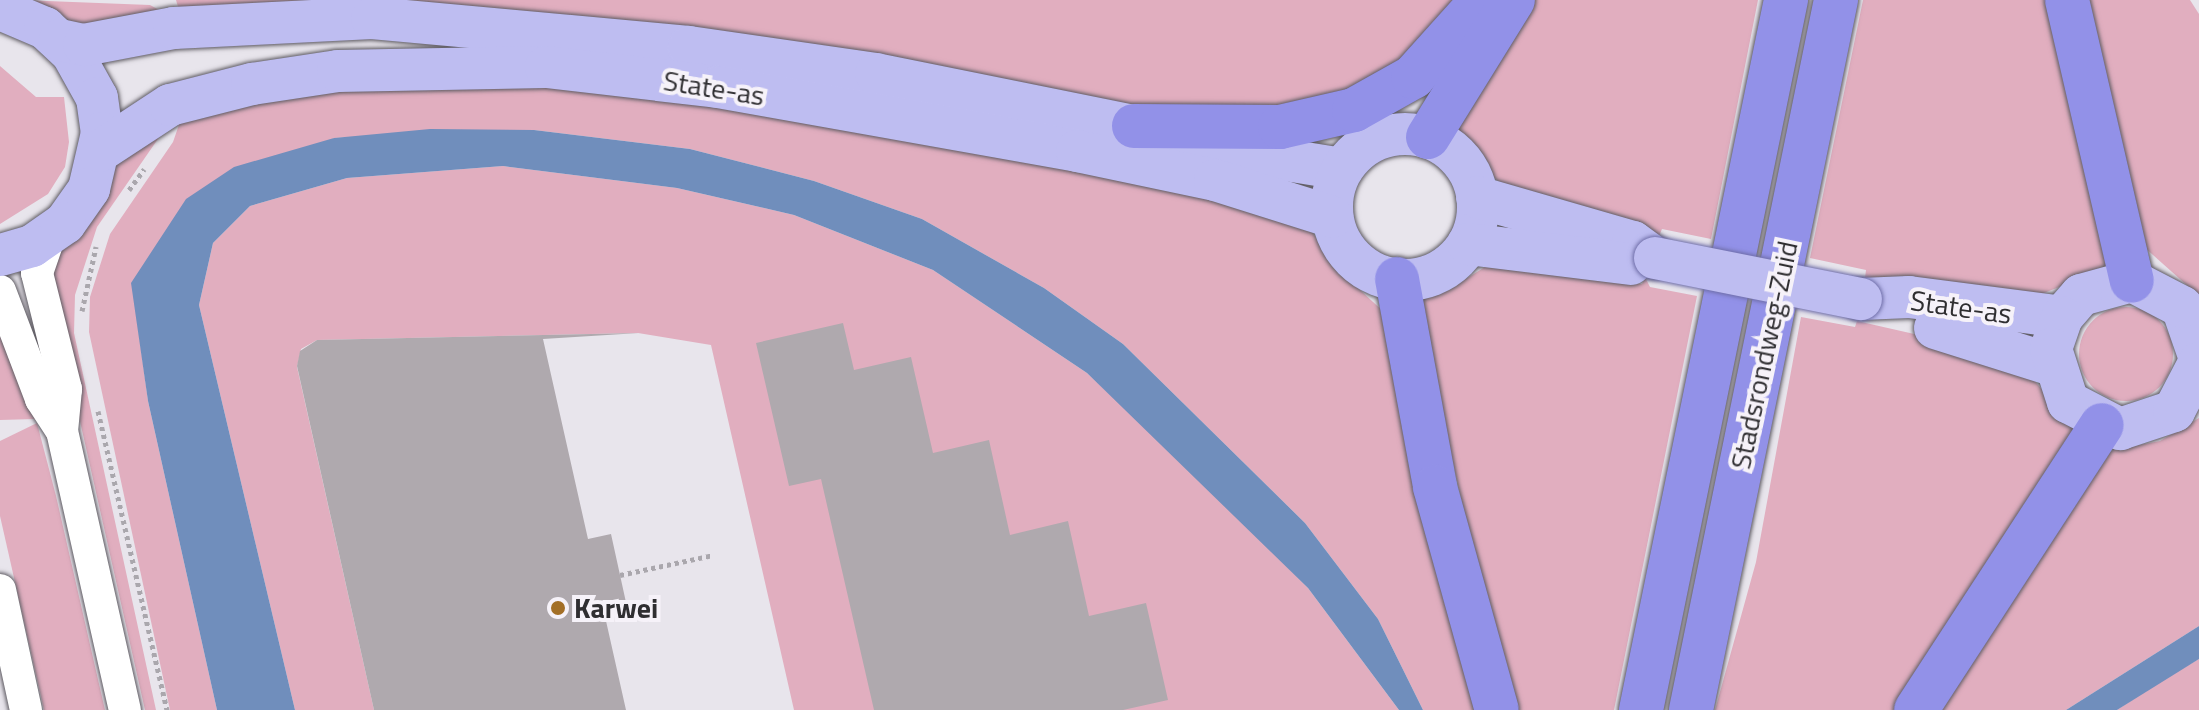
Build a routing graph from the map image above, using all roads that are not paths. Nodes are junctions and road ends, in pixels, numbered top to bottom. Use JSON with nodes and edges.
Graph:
{"nodes":[{"id":1,"x":1482,"y":0,"type":"edge"},
{"id":2,"x":1513,"y":0,"type":"edge"},
{"id":3,"x":1786,"y":0,"type":"edge"},
{"id":4,"x":1836,"y":0,"type":"edge"},
{"id":5,"x":2067,"y":0,"type":"edge"},
{"id":6,"x":0,"y":9,"type":"edge"},
{"id":7,"x":0,"y":37,"type":"edge"},
{"id":8,"x":71,"y":53,"type":"junction"},
{"id":9,"x":1134,"y":126,"type":"junction"},
{"id":10,"x":1428,"y":137,"type":"junction"},
{"id":11,"x":100,"y":151,"type":"junction"},
{"id":12,"x":1342,"y":169,"type":"junction"},
{"id":13,"x":1477,"y":197,"type":"junction"},
{"id":14,"x":1332,"y":217,"type":"junction"},
{"id":15,"x":50,"y":235,"type":"junction"},
{"id":16,"x":1468,"y":244,"type":"junction"},
{"id":17,"x":0,"y":255,"type":"edge"},
{"id":18,"x":1655,"y":258,"type":"junction"},
{"id":19,"x":1397,"y":279,"type":"junction"},
{"id":20,"x":2132,"y":281,"type":"junction"},
{"id":21,"x":0,"y":291,"type":"edge"},
{"id":22,"x":1861,"y":299,"type":"junction"},
{"id":23,"x":2062,"y":317,"type":"junction"},
{"id":24,"x":2199,"y":346,"type":"edge"},
{"id":25,"x":2199,"y":356,"type":"edge"},
{"id":26,"x":2052,"y":365,"type":"junction"},
{"id":27,"x":2195,"y":385,"type":"edge"},
{"id":28,"x":2102,"y":425,"type":"junction"},
{"id":29,"x":62,"y":431,"type":"junction"},
{"id":30,"x":0,"y":590,"type":"edge"},
{"id":31,"x":26,"y":710,"type":"edge"},
{"id":32,"x":125,"y":710,"type":"edge"},
{"id":33,"x":1497,"y":710,"type":"edge"},
{"id":34,"x":1641,"y":710,"type":"edge"},
{"id":35,"x":1691,"y":710,"type":"edge"},
{"id":36,"x":1916,"y":710,"type":"edge"}],
"edges":[{"from":1,"to":9,"type":"highway"},
{"from":2,"to":10,"type":"highway"},
{"from":3,"to":34,"type":"highway","name":"Stadsrondweg-Zuid"},
{"from":4,"to":35,"type":"highway","name":"Stadsrondweg-Zuid"},
{"from":5,"to":20,"type":"highway"},
{"from":6,"to":8,"type":"main road"},
{"from":7,"to":8,"type":"main road","name":"State-as"},
{"from":8,"to":9,"type":"main road","name":"State-as"},
{"from":8,"to":11,"type":"main road"},
{"from":9,"to":12,"type":"main road","name":"State-as"},
{"from":10,"to":12,"type":"main road"},
{"from":10,"to":13,"type":"main road"},
{"from":11,"to":14,"type":"main road","name":"State-as"},
{"from":11,"to":15,"type":"main road"},
{"from":12,"to":14,"type":"main road"},
{"from":13,"to":16,"type":"main road"},
{"from":13,"to":18,"type":"main road","name":"State-as"},
{"from":14,"to":19,"type":"main road"},
{"from":15,"to":17,"type":"main road"},
{"from":15,"to":29,"type":"street"},
{"from":16,"to":18,"type":"main road","name":"State-as"},
{"from":16,"to":19,"type":"main road"},
{"from":18,"to":22,"type":"main road","name":"State-as","bridge":true},
{"from":19,"to":33,"type":"highway"},
{"from":20,"to":23,"type":"main road"},
{"from":20,"to":24,"type":"main road"},
{"from":21,"to":29,"type":"street"},
{"from":22,"to":23,"type":"main road","name":"State-as"},
{"from":22,"to":26,"type":"main road","name":"State-as"},
{"from":23,"to":26,"type":"main road"},
{"from":24,"to":25,"type":"main road"},
{"from":26,"to":28,"type":"main road"},
{"from":27,"to":28,"type":"main road"},
{"from":28,"to":36,"type":"highway"},
{"from":29,"to":32,"type":"street"},
{"from":30,"to":31,"type":"street"}]}
